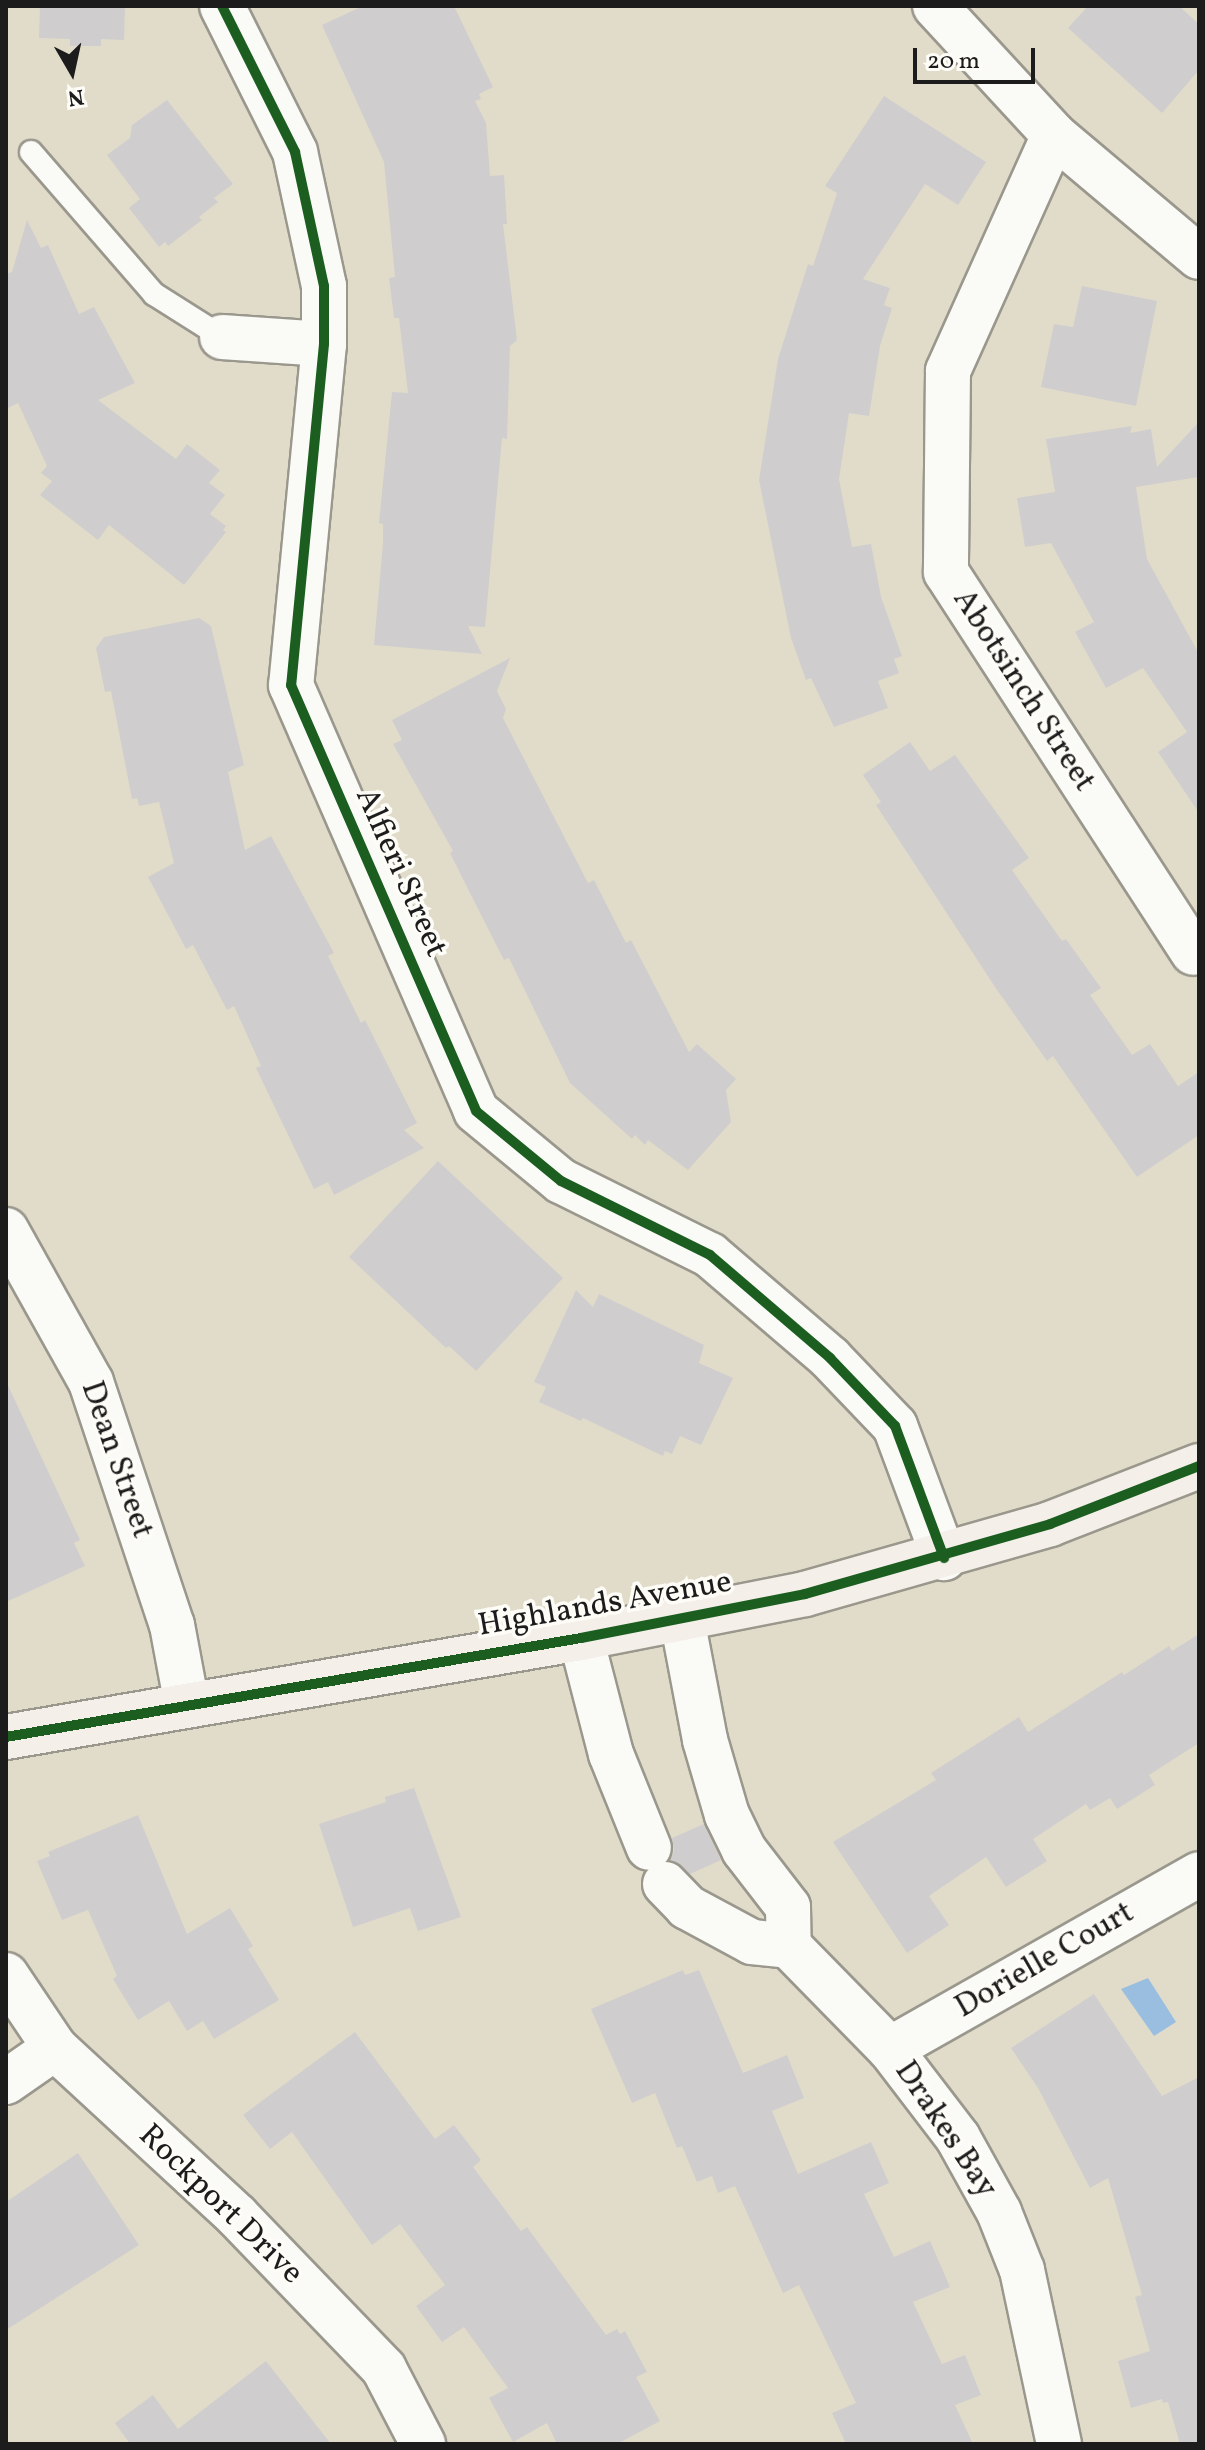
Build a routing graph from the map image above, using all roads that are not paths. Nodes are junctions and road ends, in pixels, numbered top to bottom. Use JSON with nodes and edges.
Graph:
{"nodes":[{"id":1,"x":222,"y":6,"type":"edge"},
{"id":2,"x":935,"y":6,"type":"edge"},
{"id":3,"x":1054,"y":135,"type":"junction"},
{"id":4,"x":31,"y":152,"type":"dead end"},
{"id":5,"x":1199,"y":257,"type":"edge"},
{"id":6,"x":222,"y":337,"type":"joint"},
{"id":7,"x":324,"y":344,"type":"junction"},
{"id":8,"x":1193,"y":953,"type":"dead end"},
{"id":9,"x":6,"y":1230,"type":"edge"},
{"id":10,"x":1199,"y":1466,"type":"edge"},
{"id":11,"x":944,"y":1558,"type":"junction"},
{"id":12,"x":682,"y":1619,"type":"junction"},
{"id":13,"x":581,"y":1638,"type":"junction"},
{"id":14,"x":187,"y":1705,"type":"junction"},
{"id":15,"x":6,"y":1737,"type":"edge"},
{"id":16,"x":1199,"y":1874,"type":"edge"},
{"id":17,"x":789,"y":1946,"type":"junction"},
{"id":18,"x":6,"y":1975,"type":"edge"},
{"id":19,"x":55,"y":2048,"type":"junction"},
{"id":20,"x":890,"y":2049,"type":"junction"},
{"id":21,"x":6,"y":2082,"type":"edge"},
{"id":22,"x":423,"y":2444,"type":"edge"},
{"id":23,"x":1059,"y":2444,"type":"edge"}],
"edges":[{"from":1,"to":7,"type":"street","name":"Alfieri Street"},
{"from":2,"to":3,"type":"street"},
{"from":3,"to":5,"type":"street"},
{"from":3,"to":8,"type":"street","name":"Abotsinch Street"},
{"from":4,"to":6,"type":"lane"},
{"from":6,"to":7,"type":"street"},
{"from":7,"to":11,"type":"street","name":"Alfieri Street"},
{"from":9,"to":14,"type":"street","name":"Dean Street"},
{"from":10,"to":11,"type":"main road","name":"Highlands Avenue"},
{"from":11,"to":12,"type":"main road","name":"Highlands Avenue"},
{"from":12,"to":13,"type":"main road","name":"Highlands Avenue"},
{"from":12,"to":17,"type":"street"},
{"from":13,"to":14,"type":"main road","name":"Highlands Avenue"},
{"from":13,"to":17,"type":"street"},
{"from":14,"to":15,"type":"main road","name":"Highlands Avenue"},
{"from":16,"to":20,"type":"street","name":"Dorielle Court"},
{"from":17,"to":20,"type":"street","name":"Drakes Bay"},
{"from":18,"to":19,"type":"street","name":"Rockport Drive"},
{"from":19,"to":21,"type":"street"},
{"from":19,"to":22,"type":"street","name":"Rockport Drive"},
{"from":20,"to":23,"type":"street","name":"Drakes Bay"}]}
